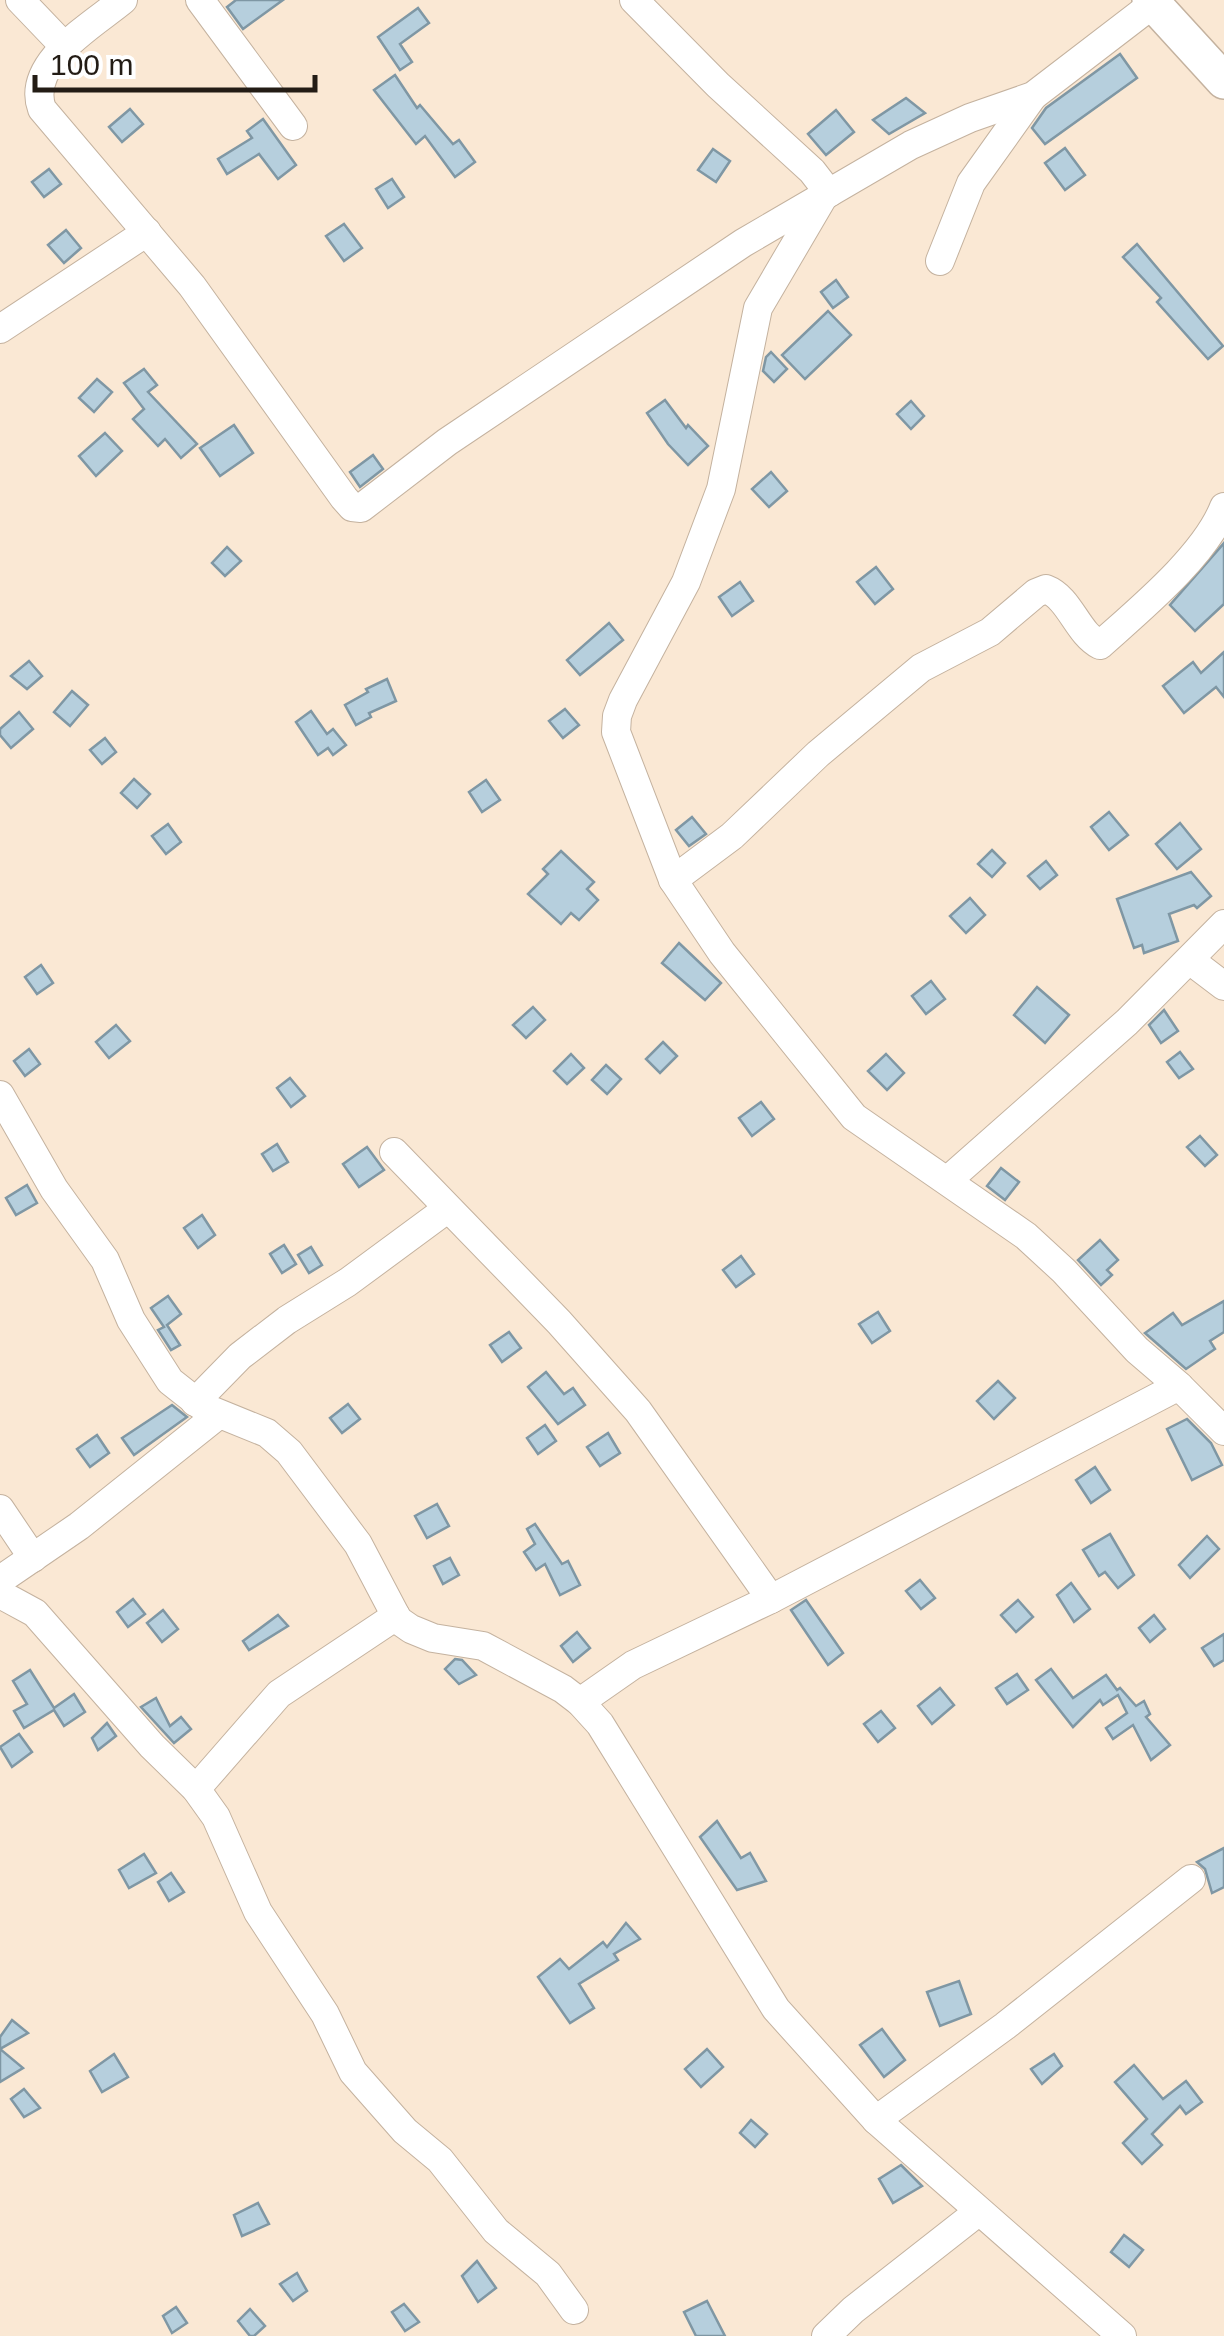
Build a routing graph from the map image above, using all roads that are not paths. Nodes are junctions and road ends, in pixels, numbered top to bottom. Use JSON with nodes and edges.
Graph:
{"nodes":[{"id":1,"x":20,"y":0,"type":"edge"},
{"id":2,"x":123,"y":0,"type":"edge"},
{"id":3,"x":200,"y":0,"type":"edge"},
{"id":4,"x":634,"y":0,"type":"edge"},
{"id":5,"x":1152,"y":2,"type":"edge"},
{"id":6,"x":64,"y":48,"type":"junction"},
{"id":7,"x":1224,"y":82,"type":"edge"},
{"id":8,"x":1032,"y":96,"type":"junction"},
{"id":9,"x":293,"y":126,"type":"dead end"},
{"id":10,"x":826,"y":196,"type":"junction"},
{"id":11,"x":148,"y":232,"type":"junction"},
{"id":12,"x":940,"y":262,"type":"dead end"},
{"id":13,"x":0,"y":329,"type":"edge"},
{"id":14,"x":1224,"y":507,"type":"edge"},
{"id":15,"x":673,"y":880,"type":"junction"},
{"id":16,"x":1224,"y":924,"type":"edge"},
{"id":17,"x":1191,"y":961,"type":"junction"},
{"id":18,"x":1224,"y":986,"type":"edge"},
{"id":19,"x":0,"y":1094,"type":"edge"},
{"id":20,"x":394,"y":1152,"type":"dead end"},
{"id":21,"x":948,"y":1180,"type":"junction"},
{"id":22,"x":447,"y":1209,"type":"junction"},
{"id":23,"x":1179,"y":1386,"type":"junction"},
{"id":24,"x":206,"y":1409,"type":"junction"},
{"id":25,"x":1221,"y":1422,"type":"edge"},
{"id":26,"x":0,"y":1509,"type":"edge"},
{"id":27,"x":31,"y":1560,"type":"junction"},
{"id":28,"x":0,"y":1580,"type":"edge"},
{"id":29,"x":0,"y":1594,"type":"edge"},
{"id":30,"x":771,"y":1599,"type":"junction"},
{"id":31,"x":35,"y":1612,"type":"junction"},
{"id":32,"x":396,"y":1616,"type":"junction"},
{"id":33,"x":580,"y":1702,"type":"junction"},
{"id":34,"x":196,"y":1789,"type":"junction"},
{"id":35,"x":1191,"y":1879,"type":"dead end"},
{"id":36,"x":876,"y":2120,"type":"junction"},
{"id":37,"x":978,"y":2212,"type":"junction"},
{"id":38,"x":574,"y":2310,"type":"dead end"},
{"id":39,"x":826,"y":2336,"type":"edge"},
{"id":40,"x":1122,"y":2336,"type":"edge"}],
"edges":[{"from":1,"to":6,"type":"street"},
{"from":2,"to":6,"type":"street"},
{"from":3,"to":9,"type":"street"},
{"from":4,"to":10,"type":"street"},
{"from":5,"to":7,"type":"main road"},
{"from":5,"to":8,"type":"street"},
{"from":6,"to":11,"type":"street"},
{"from":8,"to":10,"type":"street"},
{"from":8,"to":12,"type":"street"},
{"from":10,"to":11,"type":"street"},
{"from":10,"to":15,"type":"street"},
{"from":11,"to":13,"type":"street"},
{"from":14,"to":15,"type":"street"},
{"from":15,"to":21,"type":"street"},
{"from":16,"to":17,"type":"street"},
{"from":17,"to":18,"type":"street"},
{"from":17,"to":21,"type":"street"},
{"from":19,"to":24,"type":"street"},
{"from":20,"to":22,"type":"street"},
{"from":21,"to":23,"type":"street"},
{"from":22,"to":24,"type":"street"},
{"from":22,"to":30,"type":"street"},
{"from":23,"to":25,"type":"street"},
{"from":23,"to":30,"type":"street"},
{"from":24,"to":27,"type":"street"},
{"from":24,"to":32,"type":"street"},
{"from":26,"to":27,"type":"street"},
{"from":27,"to":28,"type":"street"},
{"from":27,"to":31,"type":"street"},
{"from":29,"to":31,"type":"street"},
{"from":30,"to":33,"type":"street"},
{"from":31,"to":34,"type":"street"},
{"from":32,"to":33,"type":"street"},
{"from":32,"to":34,"type":"street"},
{"from":33,"to":36,"type":"street"},
{"from":34,"to":38,"type":"street"},
{"from":35,"to":36,"type":"street"},
{"from":36,"to":37,"type":"street"},
{"from":37,"to":39,"type":"street"},
{"from":37,"to":40,"type":"street"}]}
